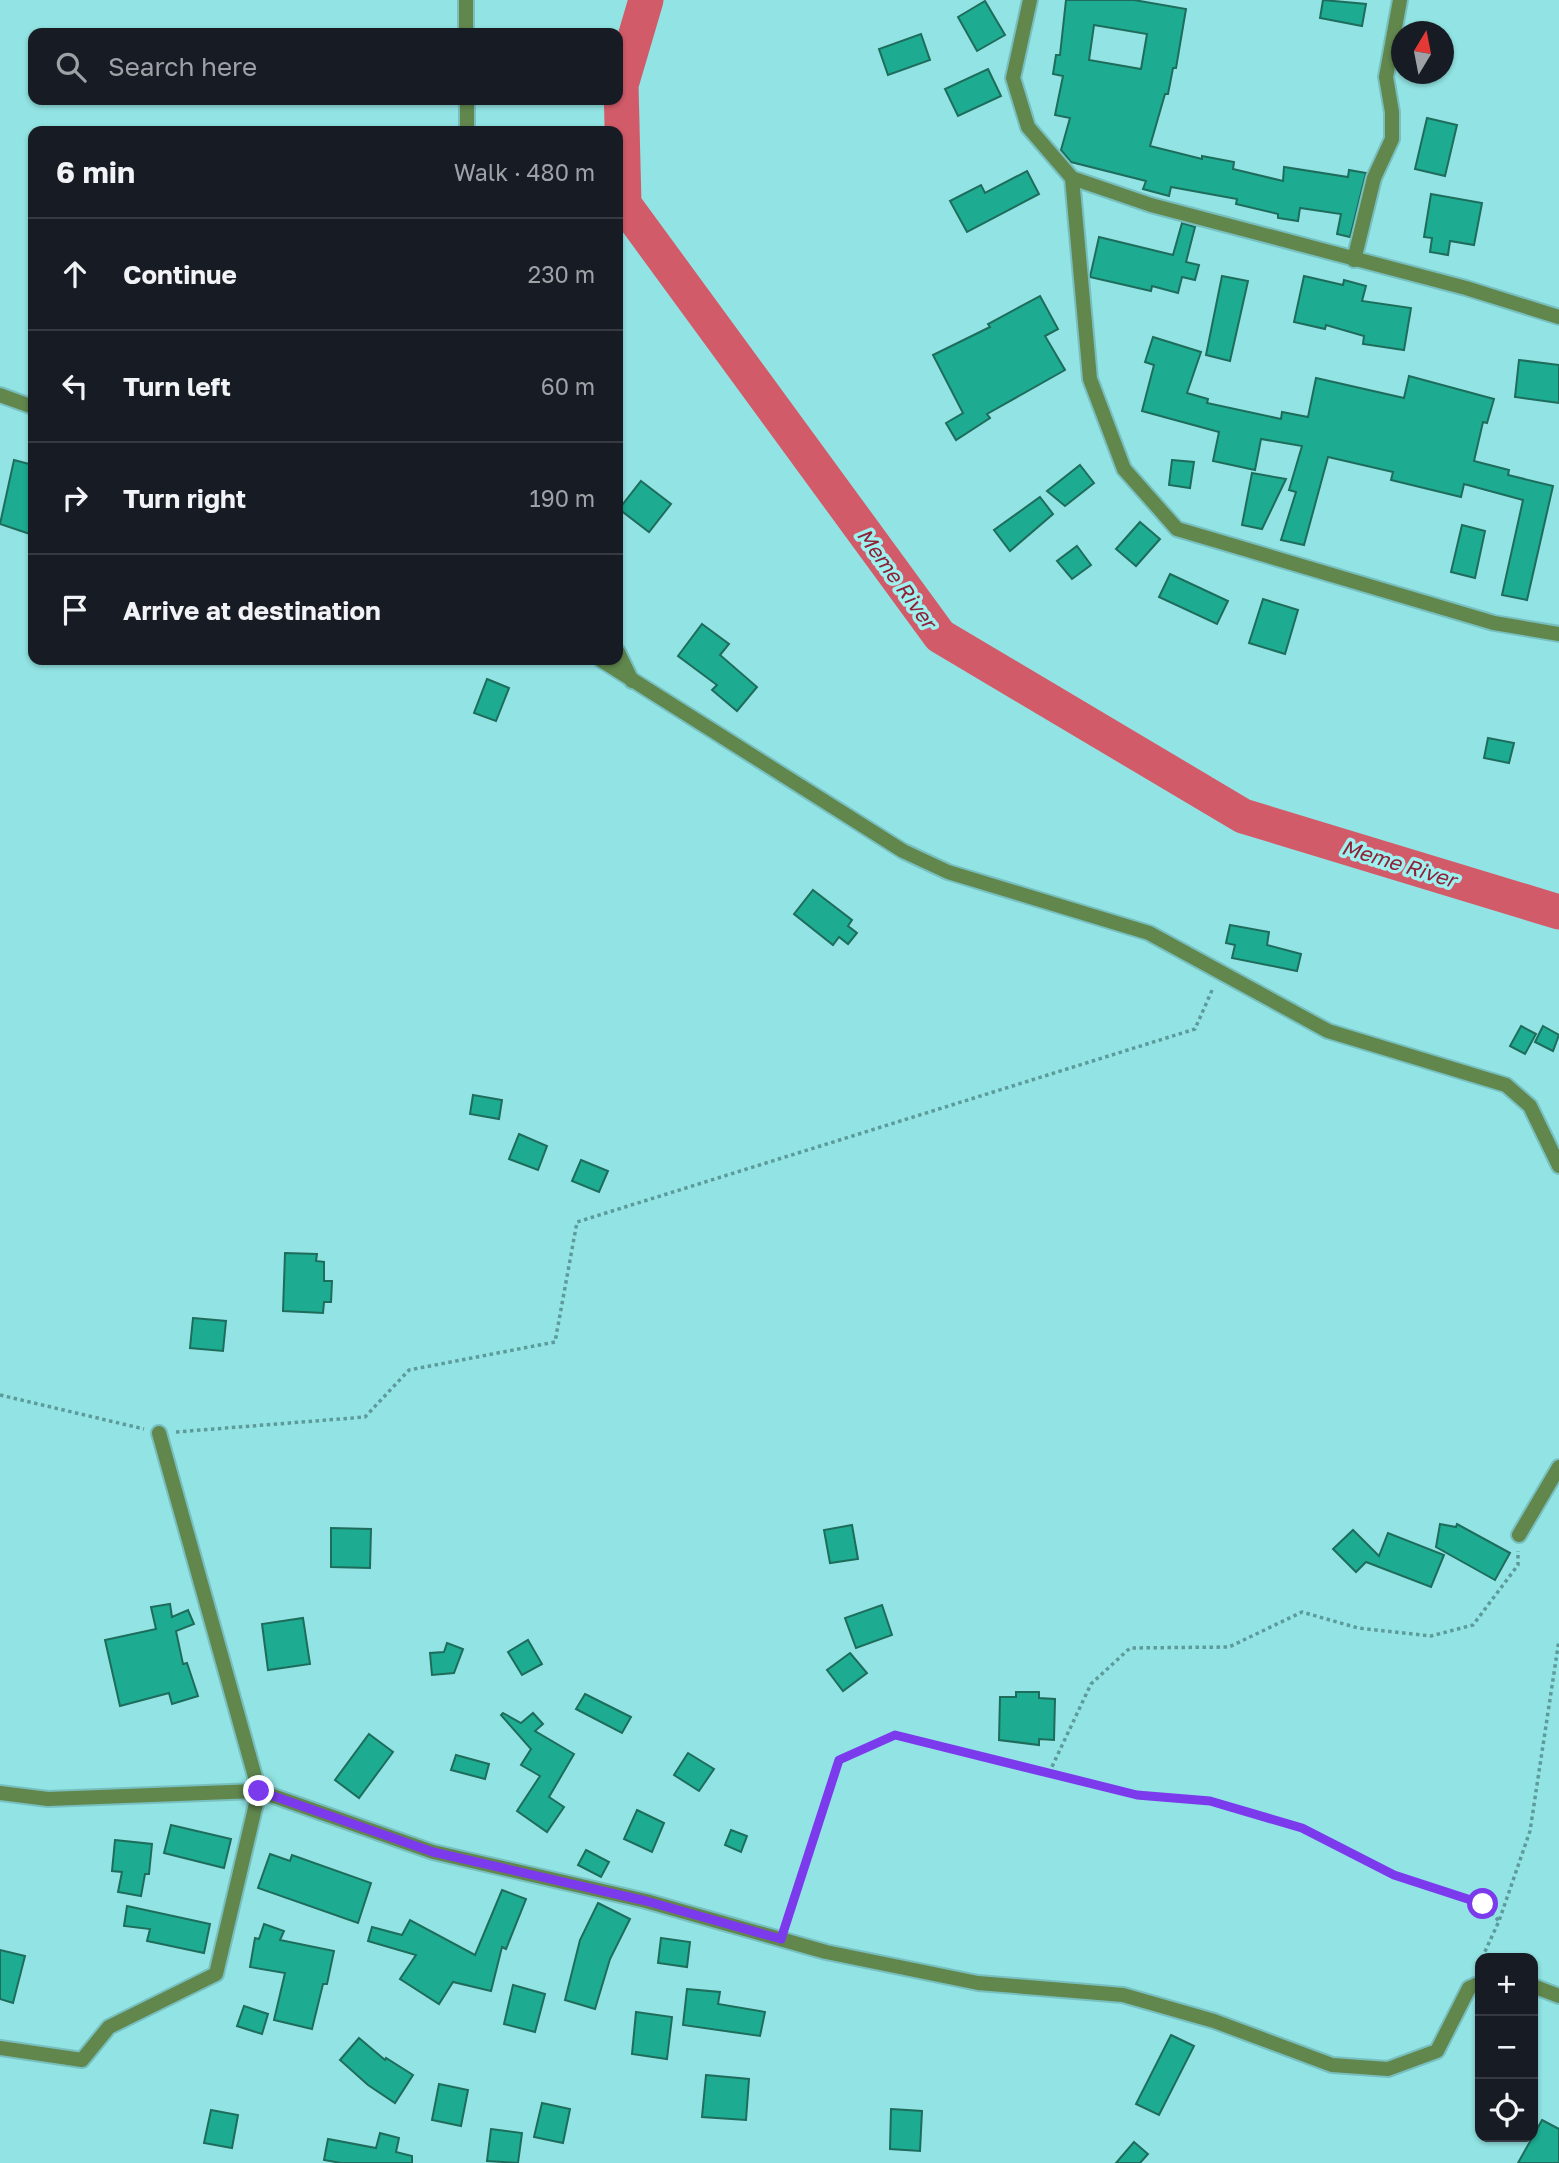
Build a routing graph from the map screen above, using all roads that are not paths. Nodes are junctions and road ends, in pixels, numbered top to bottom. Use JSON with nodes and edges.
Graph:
{"nodes":[{"id":1,"x":466,"y":0,"type":"edge"},
{"id":2,"x":1030,"y":0,"type":"edge"},
{"id":3,"x":1401,"y":0,"type":"edge"},
{"id":4,"x":466,"y":28,"type":"edge"},
{"id":5,"x":467,"y":105,"type":"edge"},
{"id":6,"x":467,"y":126,"type":"edge"},
{"id":7,"x":1072,"y":178,"type":"junction"},
{"id":8,"x":1354,"y":260,"type":"junction"},
{"id":9,"x":1559,"y":317,"type":"edge"},
{"id":10,"x":0,"y":395,"type":"edge"},
{"id":11,"x":28,"y":405,"type":"edge"},
{"id":12,"x":1559,"y":634,"type":"edge"},
{"id":13,"x":623,"y":662,"type":"edge"},
{"id":14,"x":608,"y":665,"type":"edge"},
{"id":15,"x":633,"y":682,"type":"junction"},
{"id":16,"x":1559,"y":1166,"type":"edge"},
{"id":17,"x":159,"y":1433,"type":"road end"},
{"id":18,"x":1559,"y":1467,"type":"edge"},
{"id":19,"x":1519,"y":1535,"type":"road end"},
{"id":20,"x":259,"y":1791,"type":"junction"},
{"id":21,"x":0,"y":1793,"type":"edge"},
{"id":22,"x":1475,"y":1985,"type":"edge"},
{"id":23,"x":1538,"y":1988,"type":"edge"},
{"id":24,"x":1559,"y":1996,"type":"edge"},
{"id":25,"x":0,"y":2048,"type":"edge"}],
"edges":[{"from":1,"to":4,"type":"street"},
{"from":2,"to":7,"type":"street"},
{"from":3,"to":8,"type":"street"},
{"from":5,"to":6,"type":"street"},
{"from":7,"to":8,"type":"street"},
{"from":7,"to":12,"type":"street"},
{"from":8,"to":9,"type":"street"},
{"from":10,"to":11,"type":"street"},
{"from":13,"to":15,"type":"street"},
{"from":14,"to":15,"type":"street"},
{"from":15,"to":16,"type":"street"},
{"from":17,"to":20,"type":"street"},
{"from":18,"to":19,"type":"street"},
{"from":20,"to":21,"type":"street"},
{"from":20,"to":22,"type":"street"},
{"from":20,"to":25,"type":"street"},
{"from":23,"to":24,"type":"street"}]}
